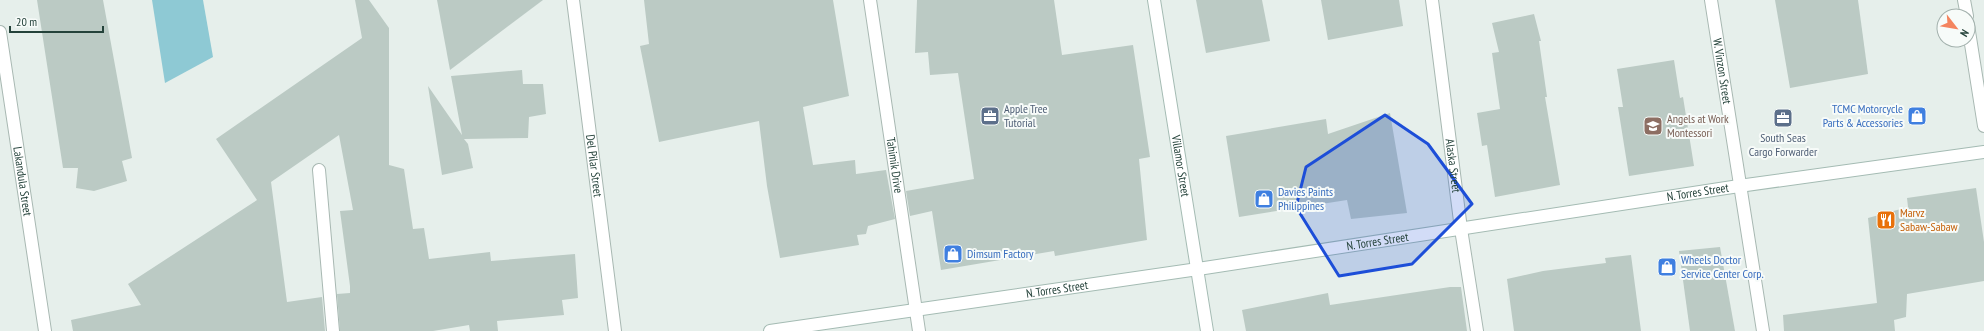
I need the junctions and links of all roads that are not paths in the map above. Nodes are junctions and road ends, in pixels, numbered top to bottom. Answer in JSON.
{"nodes":[{"id":1,"x":572,"y":0,"type":"edge"},
{"id":2,"x":870,"y":0,"type":"edge"},
{"id":3,"x":1154,"y":0,"type":"edge"},
{"id":4,"x":1432,"y":0,"type":"edge"},
{"id":5,"x":1711,"y":0,"type":"edge"},
{"id":6,"x":0,"y":32,"type":"edge"},
{"id":7,"x":1972,"y":48,"type":"edge"},
{"id":8,"x":1984,"y":126,"type":"edge"},
{"id":9,"x":1984,"y":152,"type":"edge"},
{"id":10,"x":319,"y":170,"type":"dead end"},
{"id":11,"x":1740,"y":186,"type":"junction"},
{"id":12,"x":1461,"y":229,"type":"junction"},
{"id":13,"x":1198,"y":269,"type":"junction"},
{"id":14,"x":916,"y":309,"type":"junction"},
{"id":15,"x":45,"y":331,"type":"edge"},
{"id":16,"x":333,"y":331,"type":"edge"},
{"id":17,"x":616,"y":331,"type":"edge"},
{"id":18,"x":770,"y":331,"type":"edge"},
{"id":19,"x":919,"y":331,"type":"edge"},
{"id":20,"x":1207,"y":331,"type":"edge"},
{"id":21,"x":1477,"y":331,"type":"edge"},
{"id":22,"x":1763,"y":331,"type":"edge"}],
"edges":[{"from":1,"to":17,"type":"street","name":"Del Pilar Street"},
{"from":2,"to":14,"type":"street","name":"Tahimik Drive"},
{"from":3,"to":13,"type":"street","name":"Villamor Street"},
{"from":4,"to":12,"type":"street","name":"Alaska Street"},
{"from":5,"to":11,"type":"street","name":"W. Vinzon Street"},
{"from":6,"to":15,"type":"street","name":"Lakandula Street"},
{"from":7,"to":8,"type":"street"},
{"from":9,"to":11,"type":"street","name":"N. Torres Street"},
{"from":10,"to":16,"type":"street"},
{"from":11,"to":12,"type":"street","name":"N. Torres Street"},
{"from":11,"to":22,"type":"street","name":"W. Vinzon Street"},
{"from":12,"to":13,"type":"street","name":"N. Torres Street"},
{"from":12,"to":21,"type":"street","name":"Alaska Street"},
{"from":13,"to":14,"type":"street","name":"N. Torres Street"},
{"from":13,"to":20,"type":"street","name":"Villamor Street"},
{"from":14,"to":18,"type":"street","name":"N. Torres Street"},
{"from":14,"to":19,"type":"street","name":"Tahimik Drive"}]}
